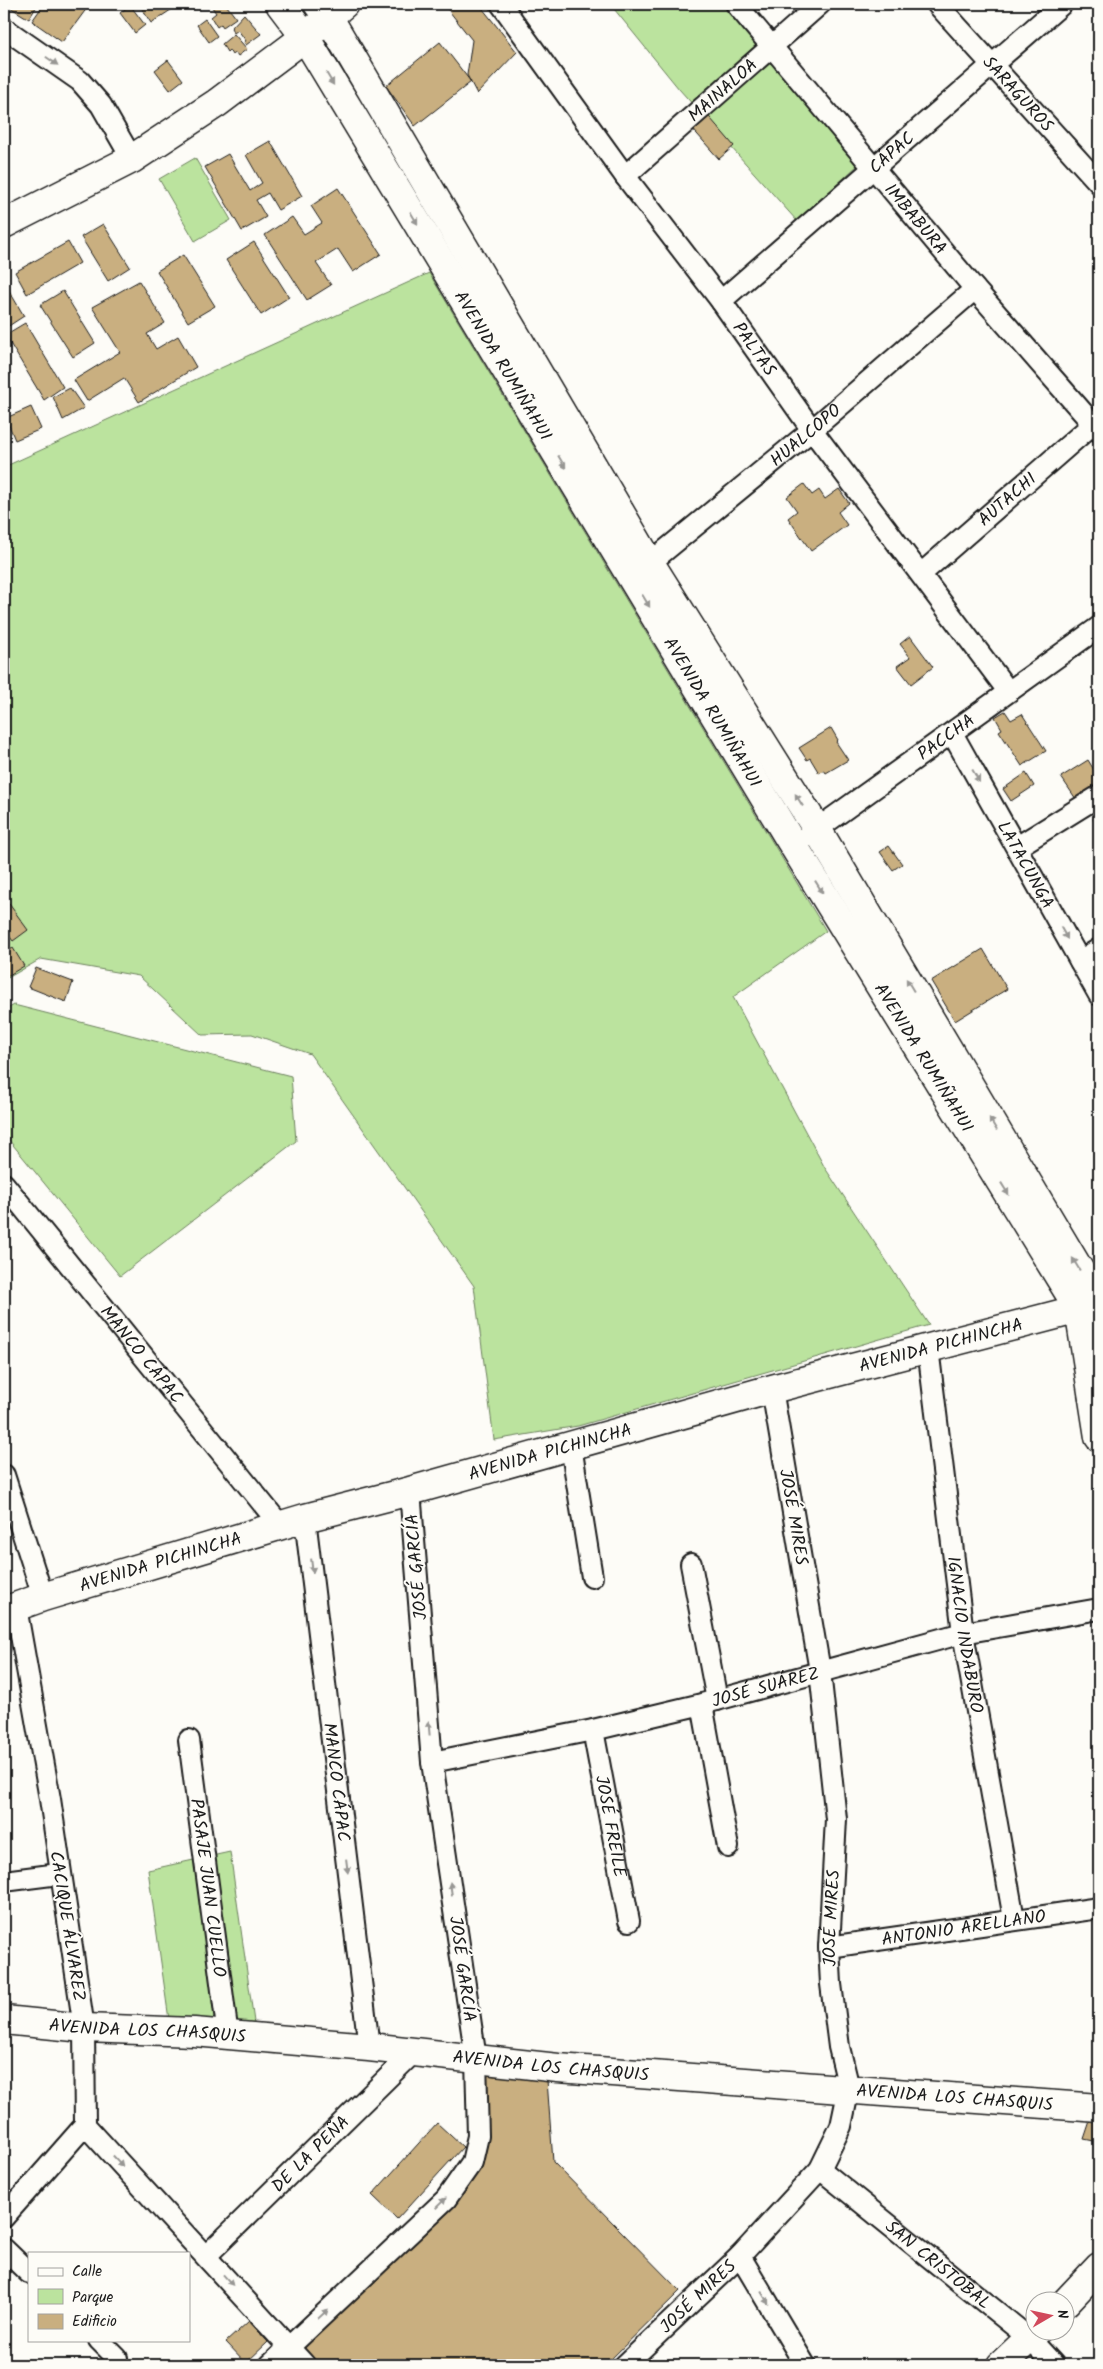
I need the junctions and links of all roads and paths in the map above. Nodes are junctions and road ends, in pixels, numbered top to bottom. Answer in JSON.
{"nodes":[{"id":1,"x":280,"y":4,"type":"edge"},
{"id":2,"x":501,"y":4,"type":"edge"},
{"id":3,"x":736,"y":4,"type":"edge"},
{"id":4,"x":820,"y":4,"type":"edge"},
{"id":5,"x":937,"y":4,"type":"edge"},
{"id":6,"x":1062,"y":4,"type":"edge"},
{"id":7,"x":330,"y":9,"type":"edge"},
{"id":8,"x":6,"y":32,"type":"edge"},
{"id":9,"x":305,"y":37,"type":"junction"},
{"id":10,"x":773,"y":47,"type":"junction"},
{"id":11,"x":990,"y":64,"type":"junction"},
{"id":12,"x":132,"y":159,"type":"junction"},
{"id":13,"x":873,"y":166,"type":"junction"},
{"id":14,"x":625,"y":176,"type":"junction"},
{"id":15,"x":1099,"y":184,"type":"edge"},
{"id":16,"x":4,"y":224,"type":"edge"},
{"id":17,"x":975,"y":289,"type":"junction"},
{"id":18,"x":721,"y":301,"type":"junction"},
{"id":19,"x":1096,"y":428,"type":"edge"},
{"id":20,"x":812,"y":430,"type":"junction"},
{"id":21,"x":641,"y":570,"type":"junction"},
{"id":22,"x":921,"y":574,"type":"junction"},
{"id":23,"x":1099,"y":627,"type":"edge"},
{"id":24,"x":1008,"y":691,"type":"junction"},
{"id":25,"x":952,"y":733,"type":"junction"},
{"id":26,"x":1099,"y":796,"type":"edge"},
{"id":27,"x":817,"y":830,"type":"junction"},
{"id":28,"x":794,"y":845,"type":"junction"},
{"id":29,"x":1017,"y":847,"type":"junction"},
{"id":30,"x":1099,"y":949,"type":"edge"},
{"id":31,"x":1080,"y":961,"type":"junction"},
{"id":32,"x":1099,"y":996,"type":"edge"},
{"id":33,"x":8,"y":1195,"type":"edge"},
{"id":34,"x":1094,"y":1304,"type":"edge"},
{"id":35,"x":928,"y":1348,"type":"junction"},
{"id":36,"x":772,"y":1389,"type":"junction"},
{"id":37,"x":1099,"y":1438,"type":"edge"},
{"id":38,"x":571,"y":1446,"type":"junction"},
{"id":39,"x":4,"y":1475,"type":"edge"},
{"id":40,"x":410,"y":1491,"type":"junction"},
{"id":41,"x":292,"y":1521,"type":"junction"},
{"id":42,"x":691,"y":1564,"type":"dead end"},
{"id":43,"x":592,"y":1578,"type":"dead end"},
{"id":44,"x":42,"y":1597,"type":"junction"},
{"id":45,"x":10,"y":1609,"type":"edge"},
{"id":46,"x":1099,"y":1609,"type":"edge"},
{"id":47,"x":963,"y":1633,"type":"junction"},
{"id":48,"x":820,"y":1671,"type":"junction"},
{"id":49,"x":709,"y":1702,"type":"junction"},
{"id":50,"x":593,"y":1730,"type":"junction"},
{"id":51,"x":189,"y":1740,"type":"dead end"},
{"id":52,"x":432,"y":1762,"type":"junction"},
{"id":53,"x":728,"y":1847,"type":"dead end"},
{"id":54,"x":59,"y":1874,"type":"junction"},
{"id":55,"x":4,"y":1882,"type":"edge"},
{"id":56,"x":1099,"y":1908,"type":"edge"},
{"id":57,"x":1014,"y":1919,"type":"junction"},
{"id":58,"x":629,"y":1921,"type":"dead end"},
{"id":59,"x":829,"y":1947,"type":"junction"},
{"id":60,"x":4,"y":2020,"type":"edge"},
{"id":61,"x":84,"y":2028,"type":"junction"},
{"id":62,"x":228,"y":2036,"type":"junction"},
{"id":63,"x":369,"y":2047,"type":"junction"},
{"id":64,"x":414,"y":2052,"type":"junction"},
{"id":65,"x":476,"y":2059,"type":"junction"},
{"id":66,"x":849,"y":2088,"type":"junction"},
{"id":67,"x":1099,"y":2108,"type":"edge"},
{"id":68,"x":85,"y":2125,"type":"junction"},
{"id":69,"x":820,"y":2170,"type":"junction"},
{"id":70,"x":4,"y":2217,"type":"edge"},
{"id":71,"x":4,"y":2249,"type":"edge"},
{"id":72,"x":206,"y":2256,"type":"junction"},
{"id":73,"x":740,"y":2256,"type":"junction"},
{"id":74,"x":1099,"y":2268,"type":"edge"},
{"id":75,"x":28,"y":2272,"type":"edge"},
{"id":76,"x":1076,"y":2292,"type":"edge"},
{"id":77,"x":1026,"y":2330,"type":"edge"},
{"id":78,"x":1026,"y":2341,"type":"edge"},
{"id":79,"x":101,"y":2342,"type":"edge"},
{"id":80,"x":1038,"y":2342,"type":"edge"},
{"id":81,"x":288,"y":2348,"type":"junction"},
{"id":82,"x":117,"y":2358,"type":"dead end"},
{"id":83,"x":270,"y":2365,"type":"edge"},
{"id":84,"x":305,"y":2365,"type":"edge"},
{"id":85,"x":625,"y":2365,"type":"edge"},
{"id":86,"x":805,"y":2365,"type":"edge"},
{"id":87,"x":1000,"y":2365,"type":"edge"},
{"id":88,"x":1054,"y":2365,"type":"edge"}],
"edges":[{"from":1,"to":9,"type":"main road","name":"AVENIDA RUMIÑAHUI"},
{"from":2,"to":14,"type":"street","name":"PALTAS"},
{"from":3,"to":10,"type":"street","name":"IMBABURA"},
{"from":4,"to":10,"type":"street","name":"MAINALOA"},
{"from":5,"to":11,"type":"street","name":"SARAGUROS"},
{"from":6,"to":11,"type":"street","name":"CÁPAC"},
{"from":7,"to":9,"type":"main road"},
{"from":7,"to":21,"type":"main road","name":"AVENIDA RUMIÑAHUI"},
{"from":8,"to":12,"type":"street","one_way":true},
{"from":9,"to":12,"type":"main road"},
{"from":9,"to":21,"type":"main road","name":"AVENIDA RUMIÑAHUI","one_way":true},
{"from":10,"to":13,"type":"street","name":"IMBABURA"},
{"from":10,"to":14,"type":"street","name":"MAINALOA"},
{"from":11,"to":13,"type":"street","name":"CÁPAC"},
{"from":11,"to":15,"type":"street","name":"SARAGUROS"},
{"from":12,"to":16,"type":"main road"},
{"from":13,"to":17,"type":"street","name":"IMBABURA"},
{"from":13,"to":18,"type":"street","name":"CÁPAC"},
{"from":14,"to":18,"type":"street","name":"PALTAS"},
{"from":17,"to":19,"type":"street","name":"IMBABURA"},
{"from":17,"to":20,"type":"street","name":"HUALCOPO"},
{"from":18,"to":20,"type":"street","name":"PALTAS"},
{"from":19,"to":22,"type":"street","name":"AUTACHI"},
{"from":20,"to":21,"type":"street","name":"HUALCOPO"},
{"from":20,"to":22,"type":"street","name":"PALTAS"},
{"from":27,"to":21,"type":"main road","name":"AVENIDA RUMIÑAHUI","one_way":true},
{"from":21,"to":28,"type":"main road","name":"AVENIDA RUMIÑAHUI","one_way":true},
{"from":22,"to":24,"type":"street","name":"PALTAS"},
{"from":23,"to":24,"type":"street","name":"PACCHA"},
{"from":24,"to":25,"type":"street","name":"PACCHA"},
{"from":25,"to":27,"type":"street","name":"PACCHA"},
{"from":25,"to":29,"type":"street","name":"LATACUNGA","one_way":true},
{"from":26,"to":29,"type":"street"},
{"from":27,"to":28,"type":"street","name":"PACCHA"},
{"from":34,"to":27,"type":"main road","name":"AVENIDA RUMIÑAHUI","one_way":true},
{"from":28,"to":34,"type":"main road","name":"AVENIDA RUMIÑAHUI","one_way":true},
{"from":29,"to":31,"type":"street","name":"LATACUNGA","one_way":true},
{"from":30,"to":31,"type":"street"},
{"from":31,"to":32,"type":"street","name":"LATACUNGA"},
{"from":33,"to":41,"type":"street","name":"MANCO CÁPAC"},
{"from":34,"to":35,"type":"main road","name":"AVENIDA PICHINCHA"},
{"from":34,"to":37,"type":"main road","name":"AVENIDA RUMIÑAHUI"},
{"from":35,"to":36,"type":"main road","name":"AVENIDA PICHINCHA"},
{"from":35,"to":47,"type":"street","name":"IGNACIO INDABURO"},
{"from":36,"to":38,"type":"main road","name":"AVENIDA PICHINCHA"},
{"from":36,"to":48,"type":"street","name":"JOSÉ MIRES"},
{"from":38,"to":40,"type":"main road","name":"AVENIDA PICHINCHA"},
{"from":38,"to":43,"type":"street"},
{"from":39,"to":44,"type":"street"},
{"from":40,"to":41,"type":"main road","name":"AVENIDA PICHINCHA"},
{"from":52,"to":40,"type":"street","name":"JOSÉ GARCÍA","one_way":true},
{"from":41,"to":44,"type":"main road","name":"AVENIDA PICHINCHA"},
{"from":41,"to":63,"type":"street","name":"MANCO CÁPAC","one_way":true},
{"from":42,"to":49,"type":"street"},
{"from":44,"to":45,"type":"main road","name":"AVENIDA PICHINCHA"},
{"from":45,"to":54,"type":"street","name":"CACIQUE ÁLVAREZ"},
{"from":46,"to":47,"type":"street","name":"JOSÉ SUÁREZ"},
{"from":47,"to":48,"type":"street","name":"JOSÉ SUÁREZ"},
{"from":47,"to":57,"type":"street","name":"IGNACIO INDABURO"},
{"from":48,"to":49,"type":"street","name":"JOSÉ SUÁREZ"},
{"from":48,"to":59,"type":"street","name":"JOSÉ MIRES"},
{"from":49,"to":50,"type":"street","name":"JOSÉ SUÁREZ"},
{"from":49,"to":53,"type":"street"},
{"from":50,"to":52,"type":"street","name":"JOSÉ SUÁREZ"},
{"from":50,"to":58,"type":"street","name":"JOSÉ FREILE"},
{"from":51,"to":62,"type":"street","name":"PASAJE JUAN CUELLO"},
{"from":65,"to":52,"type":"street","name":"JOSÉ GARCÍA","one_way":true},
{"from":54,"to":55,"type":"street"},
{"from":54,"to":61,"type":"street","name":"CACIQUE ÁLVAREZ"},
{"from":56,"to":57,"type":"street","name":"ANTONIO ARELLANO"},
{"from":57,"to":59,"type":"street","name":"ANTONIO ARELLANO"},
{"from":59,"to":66,"type":"street","name":"JOSÉ MIRES"},
{"from":60,"to":61,"type":"main road","name":"AVENIDA LOS CHASQUIS"},
{"from":61,"to":62,"type":"main road","name":"AVENIDA LOS CHASQUIS"},
{"from":61,"to":68,"type":"street","name":"CACIQUE ÁLVAREZ"},
{"from":62,"to":63,"type":"main road","name":"AVENIDA LOS CHASQUIS"},
{"from":63,"to":64,"type":"main road","name":"AVENIDA LOS CHASQUIS"},
{"from":64,"to":65,"type":"main road","name":"AVENIDA LOS CHASQUIS"},
{"from":64,"to":72,"type":"street","name":"DE LA PEÑA"},
{"from":65,"to":66,"type":"main road","name":"AVENIDA LOS CHASQUIS"},
{"from":81,"to":65,"type":"street","name":"JOSÉ GARCÍA","one_way":true},
{"from":66,"to":67,"type":"main road","name":"AVENIDA LOS CHASQUIS"},
{"from":66,"to":69,"type":"street","name":"JOSÉ MIRES"},
{"from":68,"to":70,"type":"street"},
{"from":68,"to":72,"type":"street","one_way":true},
{"from":69,"to":73,"type":"street","name":"JOSÉ MIRES"},
{"from":69,"to":77,"type":"street","name":"SAN CRISTÓBAL"},
{"from":71,"to":75,"type":"street"},
{"from":72,"to":81,"type":"street","one_way":true},
{"from":73,"to":85,"type":"street","name":"JOSÉ MIRES"},
{"from":73,"to":86,"type":"street","one_way":true},
{"from":74,"to":76,"type":"main road"},
{"from":78,"to":87,"type":"main road"},
{"from":79,"to":82,"type":"street"},
{"from":80,"to":88,"type":"street","name":"SAN CRISTÓBAL"},
{"from":81,"to":83,"type":"street","name":"JOSÉ GARCÍA"},
{"from":81,"to":84,"type":"street"}]}
